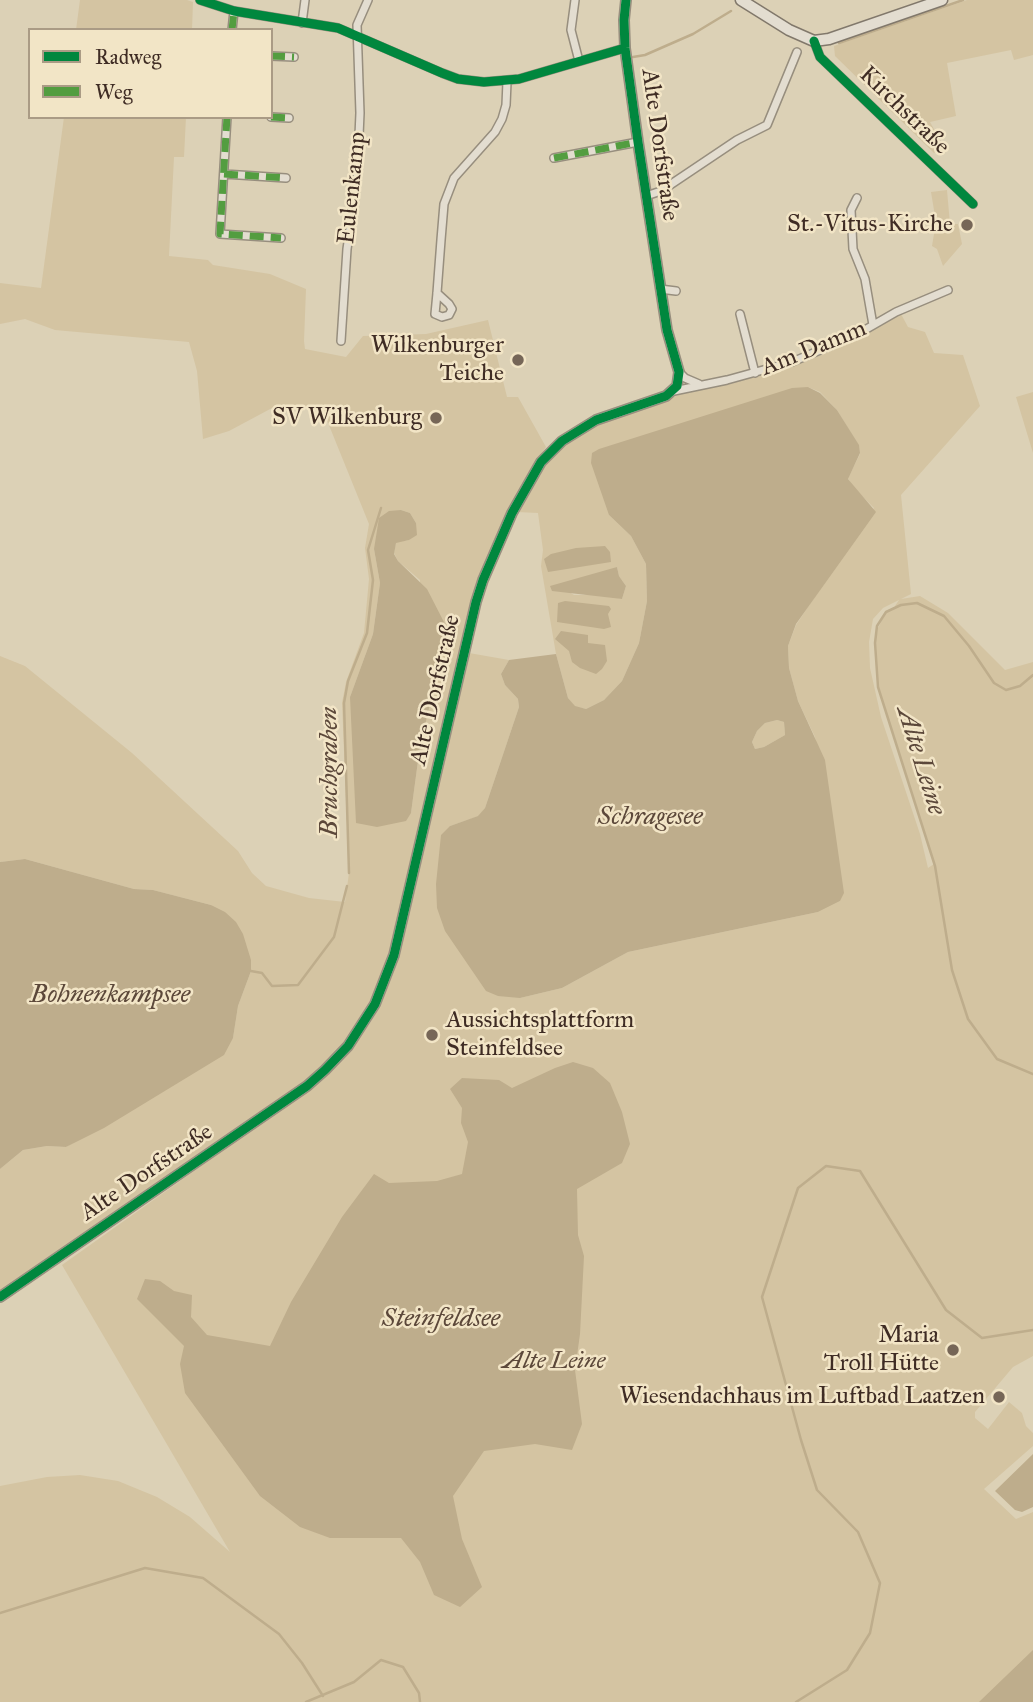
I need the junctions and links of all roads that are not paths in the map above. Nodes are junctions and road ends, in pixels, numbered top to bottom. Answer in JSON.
{"nodes":[{"id":1,"x":200,"y":0,"type":"edge"},
{"id":2,"x":306,"y":0,"type":"edge"},
{"id":3,"x":368,"y":0,"type":"edge"},
{"id":4,"x":575,"y":0,"type":"edge"},
{"id":5,"x":626,"y":0,"type":"edge"},
{"id":6,"x":741,"y":0,"type":"edge"},
{"id":7,"x":942,"y":0,"type":"edge"},
{"id":8,"x":234,"y":11,"type":"junction"},
{"id":9,"x":302,"y":23,"type":"junction"},
{"id":10,"x":232,"y":28,"type":"edge"},
{"id":11,"x":356,"y":35,"type":"junction"},
{"id":12,"x":814,"y":41,"type":"junction"},
{"id":13,"x":625,"y":48,"type":"junction"},
{"id":14,"x":797,"y":52,"type":"dead end"},
{"id":15,"x":273,"y":56,"type":"edge"},
{"id":16,"x":294,"y":57,"type":"dead end"},
{"id":17,"x":579,"y":61,"type":"junction"},
{"id":18,"x":507,"y":82,"type":"junction"},
{"id":19,"x":273,"y":117,"type":"edge"},
{"id":20,"x":289,"y":118,"type":"dead end"},
{"id":21,"x":227,"y":119,"type":"edge"},
{"id":22,"x":638,"y":142,"type":"junction"},
{"id":23,"x":554,"y":158,"type":"dead end"},
{"id":24,"x":224,"y":174,"type":"junction"},
{"id":25,"x":286,"y":178,"type":"dead end"},
{"id":26,"x":646,"y":196,"type":"junction"},
{"id":27,"x":857,"y":198,"type":"dead end"},
{"id":28,"x":973,"y":204,"type":"dead end"},
{"id":29,"x":281,"y":238,"type":"dead end"},
{"id":30,"x":660,"y":289,"type":"junction"},
{"id":31,"x":676,"y":290,"type":"dead end"},
{"id":32,"x":948,"y":290,"type":"dead end"},
{"id":33,"x":437,"y":293,"type":"dead end"},
{"id":34,"x":740,"y":314,"type":"dead end"},
{"id":35,"x":873,"y":325,"type":"junction"},
{"id":36,"x":341,"y":341,"type":"dead end"},
{"id":37,"x":680,"y":372,"type":"junction"},
{"id":38,"x":755,"y":373,"type":"junction"},
{"id":39,"x":703,"y":385,"type":"junction"},
{"id":40,"x":674,"y":391,"type":"junction"},
{"id":41,"x":0,"y":1297,"type":"edge"}],
"edges":[{"from":1,"to":8,"type":"street"},
{"from":2,"to":9,"type":"street"},
{"from":3,"to":11,"type":"street"},
{"from":4,"to":17,"type":"street"},
{"from":5,"to":13,"type":"street","name":"Alte Dorfstraße"},
{"from":6,"to":12,"type":"main road"},
{"from":7,"to":12,"type":"main road"},
{"from":8,"to":9,"type":"street"},
{"from":8,"to":10,"type":"street"},
{"from":9,"to":11,"type":"street"},
{"from":11,"to":18,"type":"street"},
{"from":11,"to":36,"type":"street","name":"Eulenkamp"},
{"from":12,"to":28,"type":"street","name":"Kirchstraße"},
{"from":13,"to":17,"type":"street"},
{"from":13,"to":22,"type":"street","name":"Alte Dorfstraße"},
{"from":14,"to":26,"type":"street"},
{"from":15,"to":16,"type":"street"},
{"from":17,"to":18,"type":"street"},
{"from":18,"to":33,"type":"street"},
{"from":19,"to":20,"type":"street"},
{"from":21,"to":24,"type":"street"},
{"from":22,"to":23,"type":"street"},
{"from":22,"to":26,"type":"street","name":"Alte Dorfstraße"},
{"from":24,"to":25,"type":"street"},
{"from":24,"to":29,"type":"street"},
{"from":26,"to":30,"type":"street","name":"Alte Dorfstraße"},
{"from":27,"to":35,"type":"street"},
{"from":30,"to":31,"type":"street"},
{"from":30,"to":37,"type":"street","name":"Alte Dorfstraße"},
{"from":32,"to":35,"type":"street","name":"Am Damm"},
{"from":34,"to":38,"type":"street"},
{"from":35,"to":38,"type":"street","name":"Am Damm"},
{"from":37,"to":39,"type":"street"},
{"from":37,"to":40,"type":"street"},
{"from":38,"to":39,"type":"street","name":"Am Damm"},
{"from":39,"to":40,"type":"street","name":"Am Damm"},
{"from":40,"to":41,"type":"street","name":"Alte Dorfstraße"}]}
